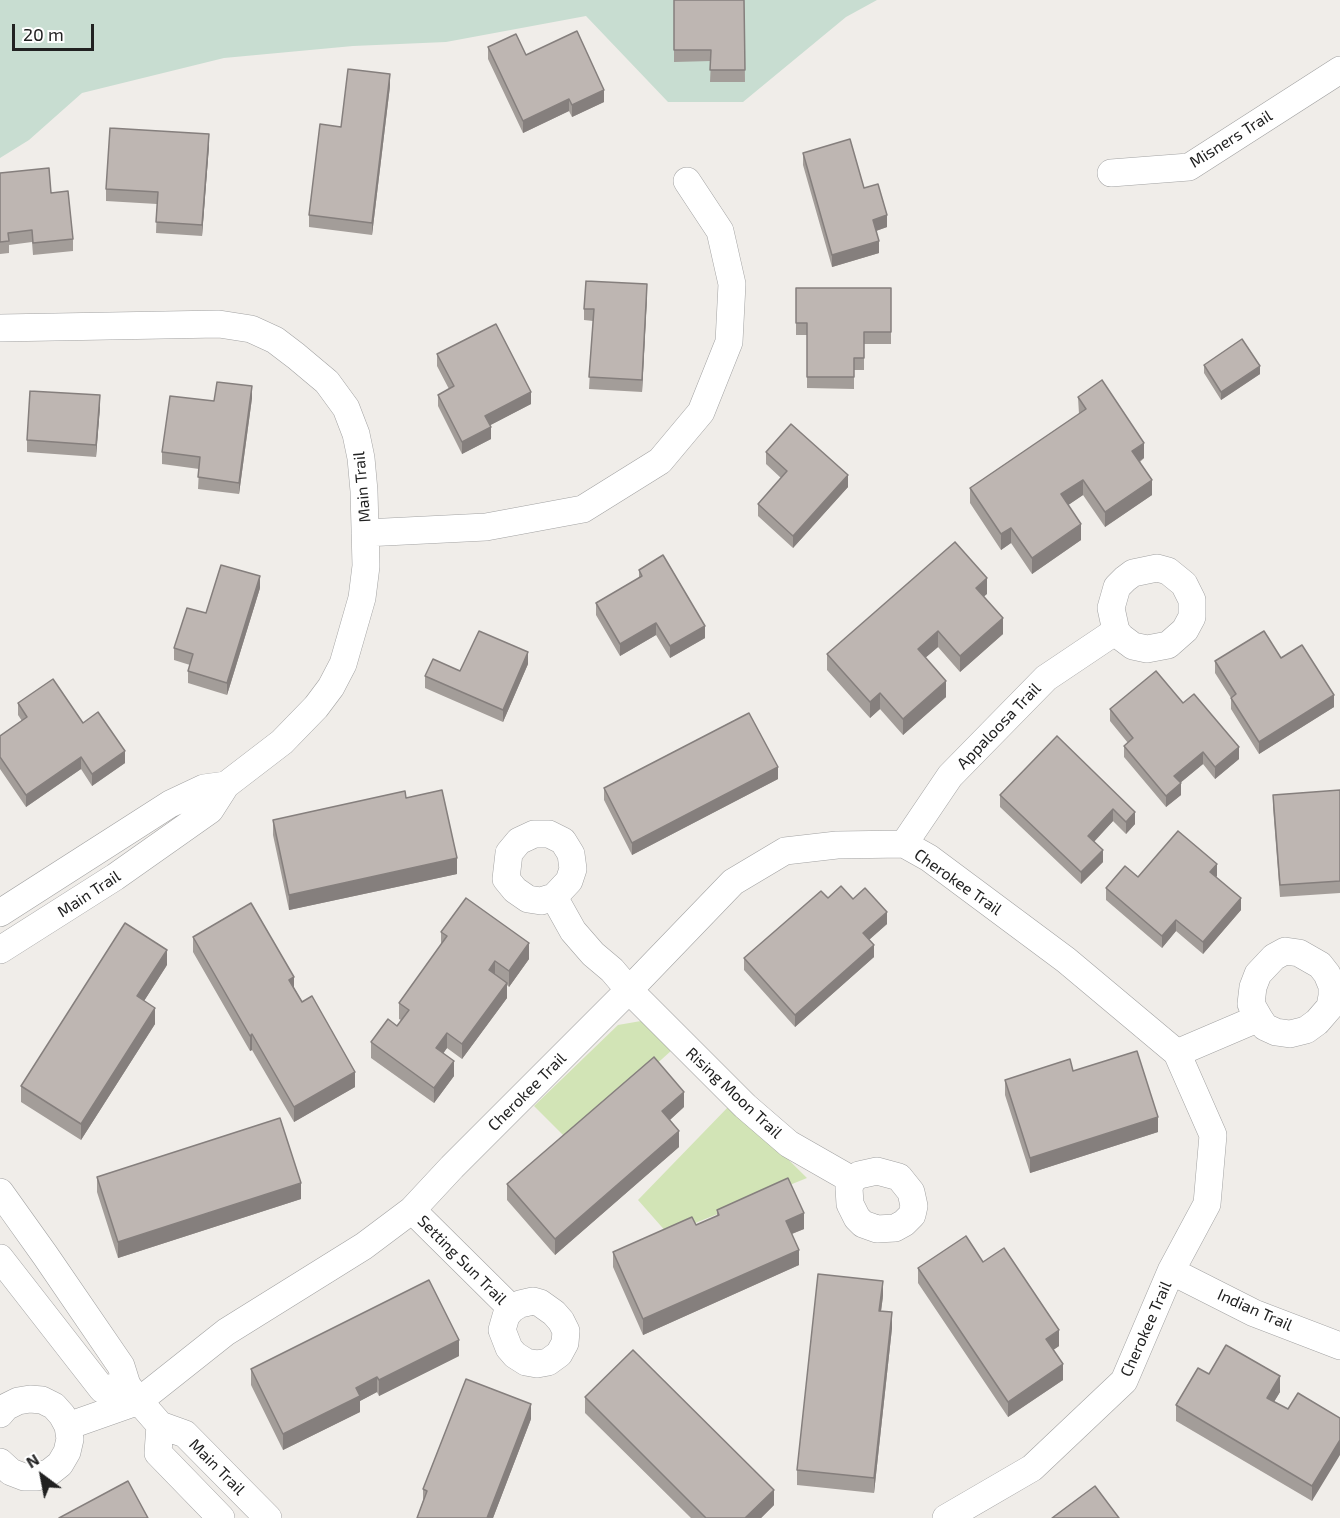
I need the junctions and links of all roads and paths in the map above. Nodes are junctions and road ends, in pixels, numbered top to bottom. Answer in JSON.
{"nodes":[{"id":1,"x":1340,"y":70,"type":"edge"},
{"id":2,"x":1111,"y":173,"type":"dead end"},
{"id":3,"x":687,"y":181,"type":"dead end"},
{"id":4,"x":0,"y":328,"type":"edge"},
{"id":5,"x":365,"y":533,"type":"junction"},
{"id":6,"x":1116,"y":631,"type":"dead end"},
{"id":7,"x":226,"y":785,"type":"junction"},
{"id":8,"x":904,"y":844,"type":"junction"},
{"id":9,"x":554,"y":897,"type":"dead end"},
{"id":10,"x":0,"y":913,"type":"edge"},
{"id":11,"x":0,"y":950,"type":"edge"},
{"id":12,"x":629,"y":990,"type":"junction"},
{"id":13,"x":1258,"y":1018,"type":"dead end"},
{"id":14,"x":1177,"y":1053,"type":"junction"},
{"id":15,"x":852,"y":1180,"type":"dead end"},
{"id":16,"x":0,"y":1192,"type":"edge"},
{"id":17,"x":412,"y":1210,"type":"junction"},
{"id":18,"x":45,"y":1255,"type":"junction"},
{"id":19,"x":7,"y":1268,"type":"edge"},
{"id":20,"x":1171,"y":1271,"type":"junction"},
{"id":21,"x":512,"y":1310,"type":"dead end"},
{"id":22,"x":1340,"y":1346,"type":"edge"},
{"id":23,"x":133,"y":1393,"type":"junction"},
{"id":24,"x":0,"y":1414,"type":"edge"},
{"id":25,"x":160,"y":1425,"type":"junction"},
{"id":26,"x":68,"y":1426,"type":"junction"},
{"id":27,"x":0,"y":1462,"type":"edge"},
{"id":28,"x":221,"y":1518,"type":"edge"},
{"id":29,"x":268,"y":1518,"type":"edge"},
{"id":30,"x":946,"y":1518,"type":"edge"}],
"edges":[{"from":1,"to":2,"type":"street","name":"Misners Trail"},
{"from":3,"to":5,"type":"street"},
{"from":4,"to":5,"type":"street","name":"Main Trail"},
{"from":5,"to":7,"type":"street","name":"Main Trail"},
{"from":6,"to":8,"type":"street","name":"Appaloosa Trail"},
{"from":7,"to":10,"type":"street","name":"Main Trail"},
{"from":7,"to":11,"type":"street","name":"Main Trail"},
{"from":8,"to":12,"type":"street","name":"Cherokee Trail"},
{"from":8,"to":14,"type":"street","name":"Cherokee Trail"},
{"from":9,"to":12,"type":"street","name":"Rising Moon Trail"},
{"from":12,"to":15,"type":"street","name":"Rising Moon Trail"},
{"from":12,"to":17,"type":"street","name":"Cherokee Trail"},
{"from":13,"to":14,"type":"street"},
{"from":14,"to":20,"type":"street","name":"Cherokee Trail"},
{"from":16,"to":18,"type":"street","name":"Main Trail"},
{"from":17,"to":21,"type":"street","name":"Setting Sun Trail"},
{"from":17,"to":23,"type":"street","name":"Cherokee Trail"},
{"from":18,"to":19,"type":"street"},
{"from":18,"to":23,"type":"street","name":"Main Trail"},
{"from":19,"to":23,"type":"street"},
{"from":20,"to":22,"type":"street","name":"Indian Trail"},
{"from":20,"to":30,"type":"street","name":"Cherokee Trail"},
{"from":23,"to":25,"type":"street","name":"Main Trail"},
{"from":23,"to":26,"type":"street","name":"Cherokee Trail"},
{"from":24,"to":26,"type":"street"},
{"from":25,"to":28,"type":"street","name":"Main Trail"},
{"from":25,"to":29,"type":"street","name":"Main Trail"},
{"from":26,"to":27,"type":"street"}]}
